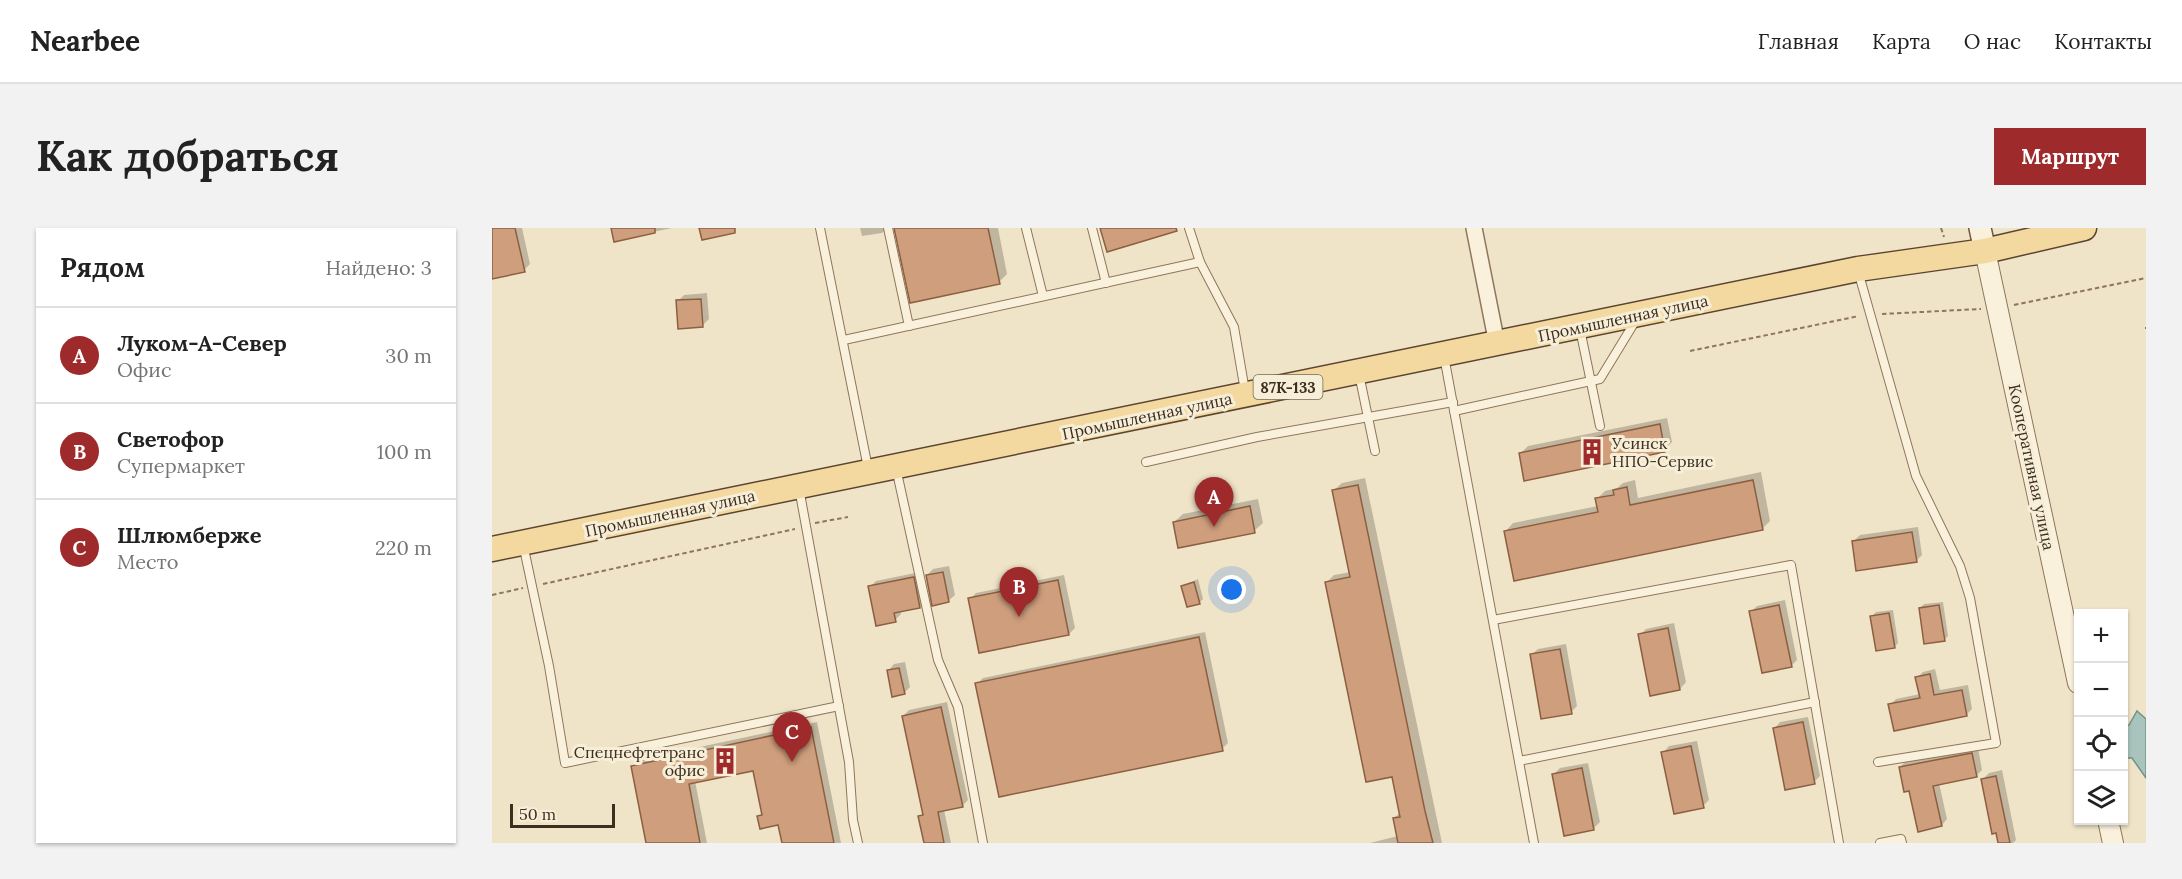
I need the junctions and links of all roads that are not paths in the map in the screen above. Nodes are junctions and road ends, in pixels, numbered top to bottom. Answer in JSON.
{"nodes":[{"id":1,"x":820,"y":228,"type":"edge"},
{"id":2,"x":888,"y":228,"type":"edge"},
{"id":3,"x":1026,"y":228,"type":"edge"},
{"id":4,"x":1092,"y":228,"type":"edge"},
{"id":5,"x":1189,"y":228,"type":"edge"},
{"id":6,"x":1474,"y":228,"type":"edge"},
{"id":7,"x":2084,"y":228,"type":"edge"},
{"id":8,"x":1982,"y":239,"type":"edge"},
{"id":9,"x":1200,"y":262,"type":"junction"},
{"id":10,"x":1858,"y":269,"type":"junction"},
{"id":11,"x":1106,"y":283,"type":"junction"},
{"id":12,"x":1043,"y":296,"type":"junction"},
{"id":13,"x":1640,"y":315,"type":"junction"},
{"id":14,"x":909,"y":326,"type":"junction"},
{"id":15,"x":1579,"y":327,"type":"junction"},
{"id":16,"x":844,"y":340,"type":"junction"},
{"id":17,"x":1497,"y":344,"type":"junction"},
{"id":18,"x":1443,"y":355,"type":"junction"},
{"id":19,"x":1359,"y":372,"type":"junction"},
{"id":20,"x":1591,"y":380,"type":"junction"},
{"id":21,"x":1245,"y":395,"type":"junction"},
{"id":22,"x":1453,"y":402,"type":"junction"},
{"id":23,"x":1454,"y":411,"type":"junction"},
{"id":24,"x":1369,"y":419,"type":"junction"},
{"id":25,"x":1600,"y":426,"type":"dead end"},
{"id":26,"x":1376,"y":451,"type":"dead end"},
{"id":27,"x":1146,"y":462,"type":"dead end"},
{"id":28,"x":896,"y":467,"type":"junction"},
{"id":29,"x":869,"y":472,"type":"junction"},
{"id":30,"x":798,"y":487,"type":"junction"},
{"id":31,"x":523,"y":543,"type":"junction"},
{"id":32,"x":492,"y":549,"type":"edge"},
{"id":33,"x":1493,"y":620,"type":"junction"},
{"id":34,"x":2075,"y":663,"type":"edge"},
{"id":35,"x":1815,"y":702,"type":"junction"},
{"id":36,"x":839,"y":706,"type":"junction"},
{"id":37,"x":1519,"y":761,"type":"junction"},
{"id":38,"x":1878,"y":762,"type":"dead end"},
{"id":39,"x":2109,"y":825,"type":"edge"},
{"id":40,"x":858,"y":843,"type":"edge"},
{"id":41,"x":983,"y":843,"type":"edge"},
{"id":42,"x":1534,"y":843,"type":"edge"},
{"id":43,"x":1839,"y":843,"type":"edge"},
{"id":44,"x":1880,"y":843,"type":"edge"},
{"id":45,"x":1902,"y":843,"type":"edge"},
{"id":46,"x":2113,"y":843,"type":"edge"}],
"edges":[{"from":1,"to":16,"type":"lane"},
{"from":2,"to":14,"type":"lane"},
{"from":3,"to":12,"type":"lane"},
{"from":4,"to":11,"type":"lane"},
{"from":5,"to":9,"type":"lane"},
{"from":6,"to":17,"type":"street"},
{"from":7,"to":8,"type":"main road","name":"Промышленная улица","number":"87К-133"},
{"from":8,"to":10,"type":"main road","name":"Промышленная улица","number":"87К-133"},
{"from":8,"to":34,"type":"street","name":"Кооперативная улица"},
{"from":9,"to":11,"type":"lane"},
{"from":9,"to":21,"type":"lane"},
{"from":10,"to":13,"type":"main road","name":"Промышленная улица","number":"87К-133"},
{"from":10,"to":38,"type":"lane"},
{"from":11,"to":12,"type":"lane"},
{"from":12,"to":14,"type":"lane"},
{"from":13,"to":15,"type":"main road","name":"Промышленная улица","number":"87К-133"},
{"from":13,"to":20,"type":"lane"},
{"from":14,"to":16,"type":"lane"},
{"from":15,"to":17,"type":"main road","name":"Промышленная улица","number":"87К-133"},
{"from":15,"to":20,"type":"lane"},
{"from":16,"to":29,"type":"lane"},
{"from":17,"to":18,"type":"main road","name":"Промышленная улица","number":"87К-133"},
{"from":18,"to":19,"type":"main road","name":"Промышленная улица","number":"87К-133"},
{"from":18,"to":22,"type":"lane"},
{"from":19,"to":21,"type":"main road","name":"Промышленная улица","number":"87К-133"},
{"from":19,"to":24,"type":"lane"},
{"from":20,"to":23,"type":"lane"},
{"from":20,"to":25,"type":"lane"},
{"from":21,"to":28,"type":"main road","name":"Промышленная улица","number":"87К-133"},
{"from":22,"to":23,"type":"lane"},
{"from":22,"to":24,"type":"lane"},
{"from":23,"to":33,"type":"lane"},
{"from":24,"to":26,"type":"lane"},
{"from":24,"to":27,"type":"lane"},
{"from":28,"to":29,"type":"main road","name":"Промышленная улица","number":"87К-133"},
{"from":28,"to":41,"type":"lane"},
{"from":29,"to":30,"type":"main road","name":"Промышленная улица","number":"87К-133"},
{"from":30,"to":31,"type":"main road","name":"Промышленная улица","number":"87К-133"},
{"from":30,"to":36,"type":"lane"},
{"from":31,"to":32,"type":"main road","name":"Промышленная улица","number":"87К-133"},
{"from":31,"to":36,"type":"lane"},
{"from":33,"to":35,"type":"lane"},
{"from":33,"to":37,"type":"lane"},
{"from":35,"to":37,"type":"lane"},
{"from":35,"to":43,"type":"lane"},
{"from":36,"to":40,"type":"lane"},
{"from":37,"to":42,"type":"lane"},
{"from":39,"to":46,"type":"street"},
{"from":44,"to":45,"type":"lane"}]}
